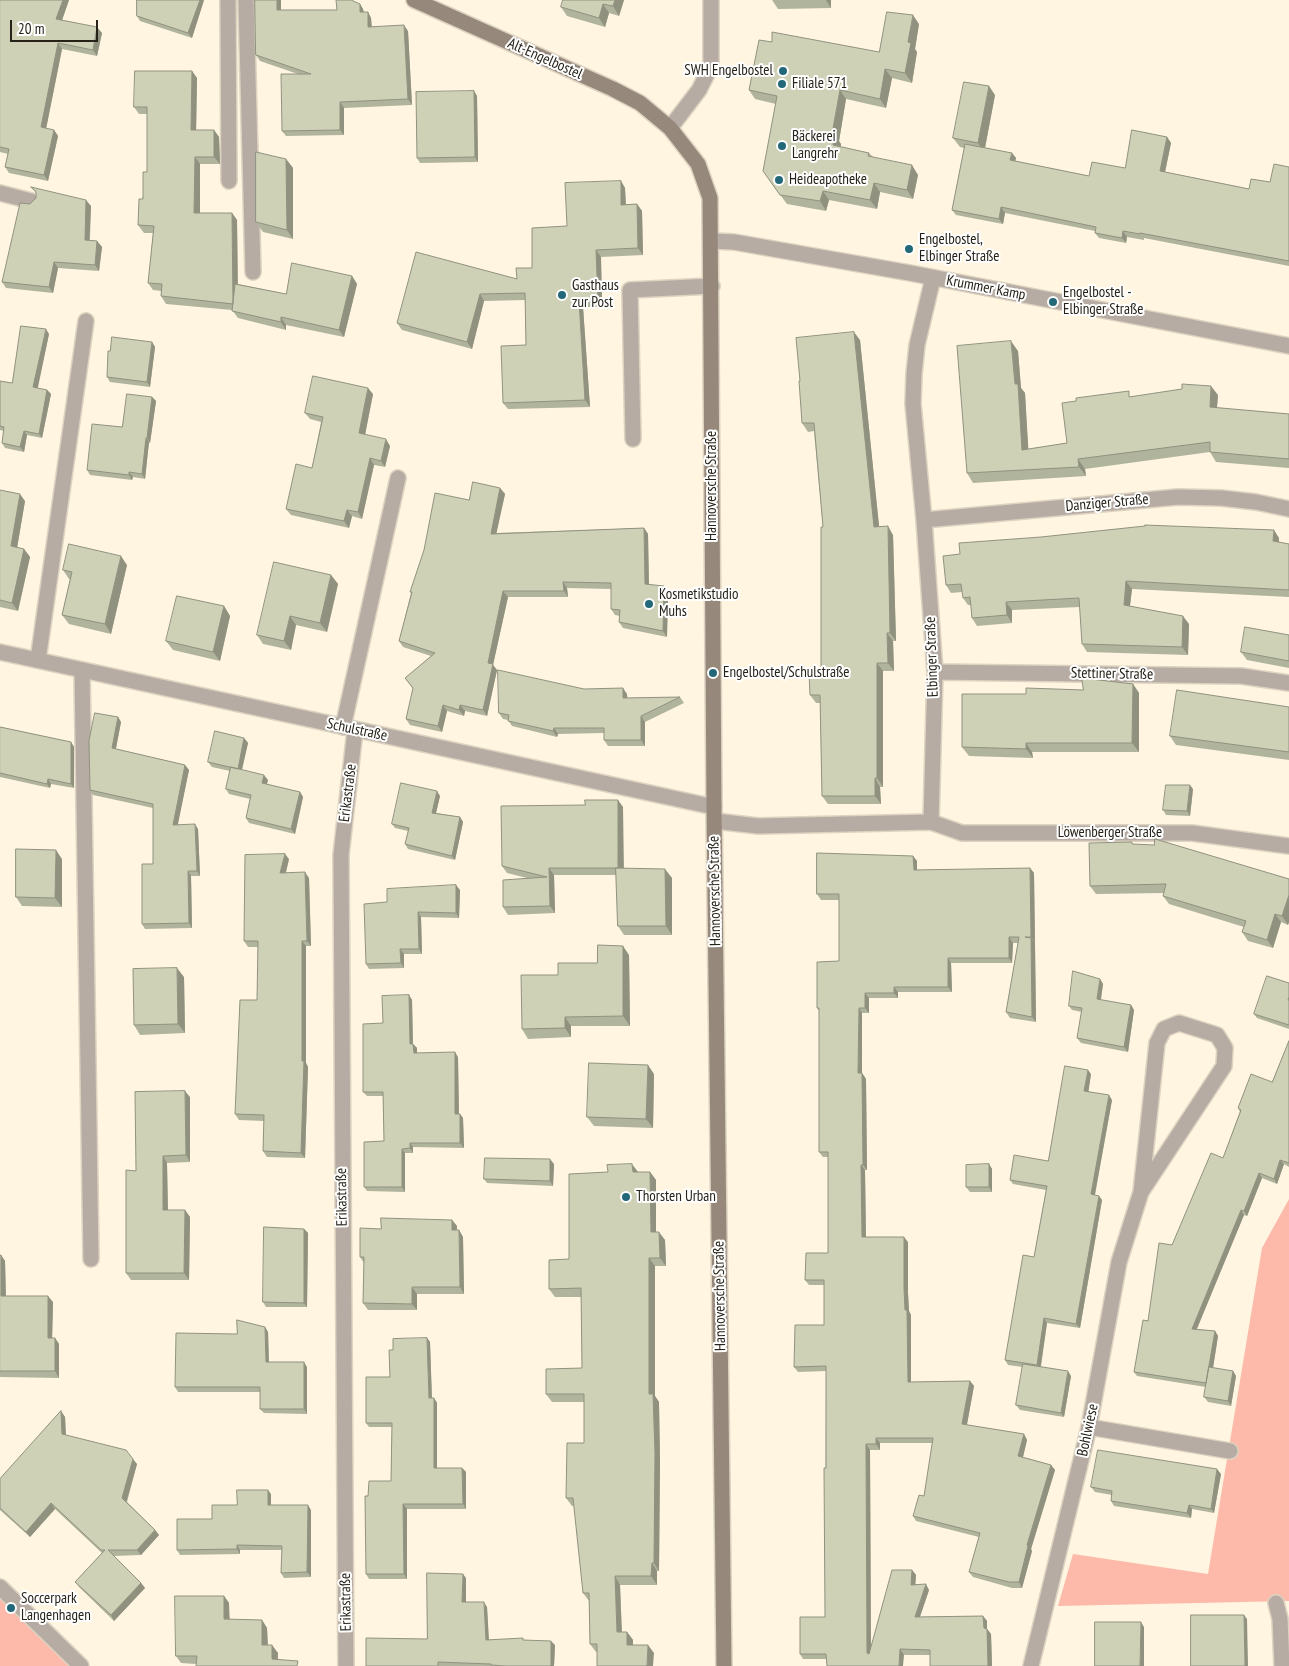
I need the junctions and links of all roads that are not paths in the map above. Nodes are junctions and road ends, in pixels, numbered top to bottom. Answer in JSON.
{"nodes":[{"id":1,"x":228,"y":0,"type":"edge"},
{"id":2,"x":246,"y":0,"type":"edge"},
{"id":3,"x":414,"y":0,"type":"edge"},
{"id":4,"x":711,"y":0,"type":"edge"},
{"id":5,"x":670,"y":128,"type":"junction"},
{"id":6,"x":229,"y":181,"type":"dead end"},
{"id":7,"x":0,"y":193,"type":"edge"},
{"id":8,"x":31,"y":200,"type":"edge"},
{"id":9,"x":712,"y":241,"type":"junction"},
{"id":10,"x":254,"y":272,"type":"dead end"},
{"id":11,"x":933,"y":278,"type":"junction"},
{"id":12,"x":712,"y":286,"type":"junction"},
{"id":13,"x":86,"y":321,"type":"dead end"},
{"id":14,"x":1289,"y":346,"type":"edge"},
{"id":15,"x":634,"y":440,"type":"dead end"},
{"id":16,"x":398,"y":478,"type":"dead end"},
{"id":17,"x":1289,"y":509,"type":"edge"},
{"id":18,"x":924,"y":520,"type":"junction"},
{"id":19,"x":0,"y":652,"type":"edge"},
{"id":20,"x":38,"y":660,"type":"junction"},
{"id":21,"x":82,"y":670,"type":"junction"},
{"id":22,"x":935,"y":672,"type":"junction"},
{"id":23,"x":1289,"y":683,"type":"edge"},
{"id":24,"x":349,"y":728,"type":"junction"},
{"id":25,"x":714,"y":814,"type":"junction"},
{"id":26,"x":931,"y":822,"type":"junction"},
{"id":27,"x":1289,"y":846,"type":"edge"},
{"id":28,"x":1141,"y":1192,"type":"junction"},
{"id":29,"x":91,"y":1259,"type":"dead end"},
{"id":30,"x":1090,"y":1428,"type":"junction"},
{"id":31,"x":1230,"y":1450,"type":"dead end"},
{"id":32,"x":0,"y":1587,"type":"edge"},
{"id":33,"x":1276,"y":1603,"type":"dead end"},
{"id":34,"x":81,"y":1666,"type":"edge"},
{"id":35,"x":346,"y":1666,"type":"edge"},
{"id":36,"x":724,"y":1666,"type":"edge"},
{"id":37,"x":1031,"y":1666,"type":"edge"},
{"id":38,"x":1282,"y":1666,"type":"edge"}],
"edges":[{"from":1,"to":6,"type":"street"},
{"from":2,"to":10,"type":"street"},
{"from":3,"to":5,"type":"street","name":"Alt-Engelbostel"},
{"from":4,"to":5,"type":"street"},
{"from":5,"to":9,"type":"street","name":"Hannoversche Straße"},
{"from":7,"to":8,"type":"street"},
{"from":9,"to":11,"type":"street","name":"Krummer Kamp"},
{"from":9,"to":12,"type":"street","name":"Hannoversche Straße"},
{"from":11,"to":14,"type":"street","name":"Krummer Kamp"},
{"from":11,"to":18,"type":"street","name":"Elbinger Straße"},
{"from":12,"to":15,"type":"street"},
{"from":12,"to":25,"type":"street","name":"Hannoversche Straße"},
{"from":13,"to":20,"type":"street"},
{"from":16,"to":24,"type":"street","name":"Erikastraße"},
{"from":17,"to":18,"type":"street","name":"Danziger Straße"},
{"from":18,"to":22,"type":"street","name":"Elbinger Straße"},
{"from":19,"to":20,"type":"street","name":"Schulstraße"},
{"from":20,"to":21,"type":"street","name":"Schulstraße"},
{"from":21,"to":24,"type":"street","name":"Schulstraße"},
{"from":21,"to":29,"type":"street"},
{"from":22,"to":23,"type":"street","name":"Stettiner Straße"},
{"from":22,"to":26,"type":"street","name":"Elbinger Straße"},
{"from":24,"to":25,"type":"street","name":"Schulstraße"},
{"from":24,"to":35,"type":"street","name":"Erikastraße"},
{"from":25,"to":26,"type":"street"},
{"from":25,"to":36,"type":"street","name":"Hannoversche Straße"},
{"from":26,"to":27,"type":"street","name":"Löwenberger Straße"},
{"from":28,"to":28,"type":"street","name":"Bohlwiese"},
{"from":28,"to":30,"type":"street","name":"Bohlwiese"},
{"from":30,"to":31,"type":"street"},
{"from":30,"to":37,"type":"street","name":"Bohlwiese"},
{"from":32,"to":34,"type":"street"},
{"from":33,"to":38,"type":"street"}]}
